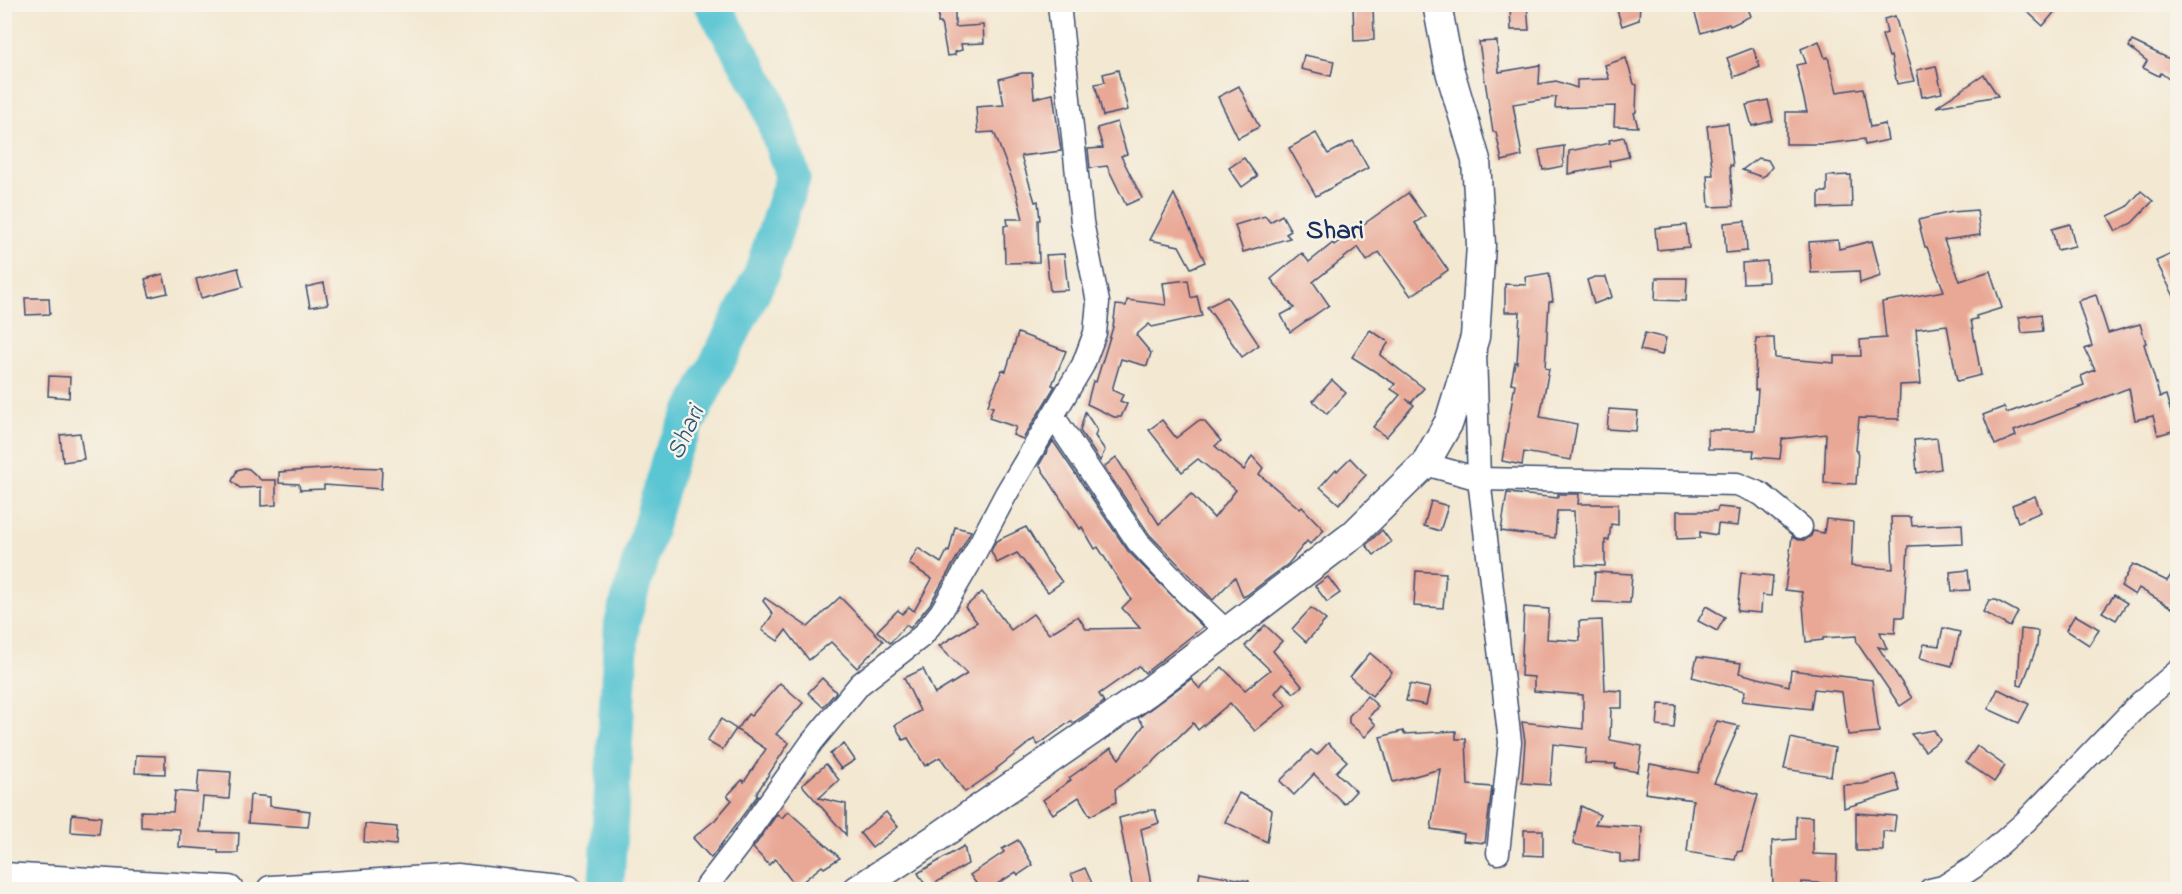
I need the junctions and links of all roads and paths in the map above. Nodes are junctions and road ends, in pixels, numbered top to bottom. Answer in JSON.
{"nodes":[{"id":1,"x":1059,"y":4,"type":"edge"},
{"id":2,"x":1437,"y":4,"type":"edge"},
{"id":3,"x":1475,"y":337,"type":"junction"},
{"id":4,"x":1053,"y":416,"type":"junction"},
{"id":5,"x":1425,"y":464,"type":"junction"},
{"id":6,"x":1479,"y":479,"type":"junction"},
{"id":7,"x":1801,"y":527,"type":"dead end"},
{"id":8,"x":1227,"y":632,"type":"junction"},
{"id":9,"x":2178,"y":670,"type":"edge"},
{"id":10,"x":1498,"y":853,"type":"dead end"},
{"id":11,"x":4,"y":877,"type":"edge"},
{"id":12,"x":229,"y":890,"type":"edge"},
{"id":13,"x":271,"y":890,"type":"edge"},
{"id":14,"x":568,"y":890,"type":"edge"},
{"id":15,"x":704,"y":890,"type":"edge"},
{"id":16,"x":857,"y":890,"type":"edge"},
{"id":17,"x":1930,"y":890,"type":"edge"}],
"edges":[{"from":1,"to":4,"type":"street"},
{"from":2,"to":3,"type":"street"},
{"from":3,"to":5,"type":"street"},
{"from":3,"to":6,"type":"street"},
{"from":4,"to":8,"type":"street"},
{"from":4,"to":15,"type":"street"},
{"from":5,"to":6,"type":"street"},
{"from":5,"to":8,"type":"street"},
{"from":6,"to":7,"type":"street"},
{"from":6,"to":10,"type":"street"},
{"from":8,"to":16,"type":"street"},
{"from":9,"to":17,"type":"street"},
{"from":11,"to":12,"type":"street"},
{"from":13,"to":14,"type":"street"}]}
